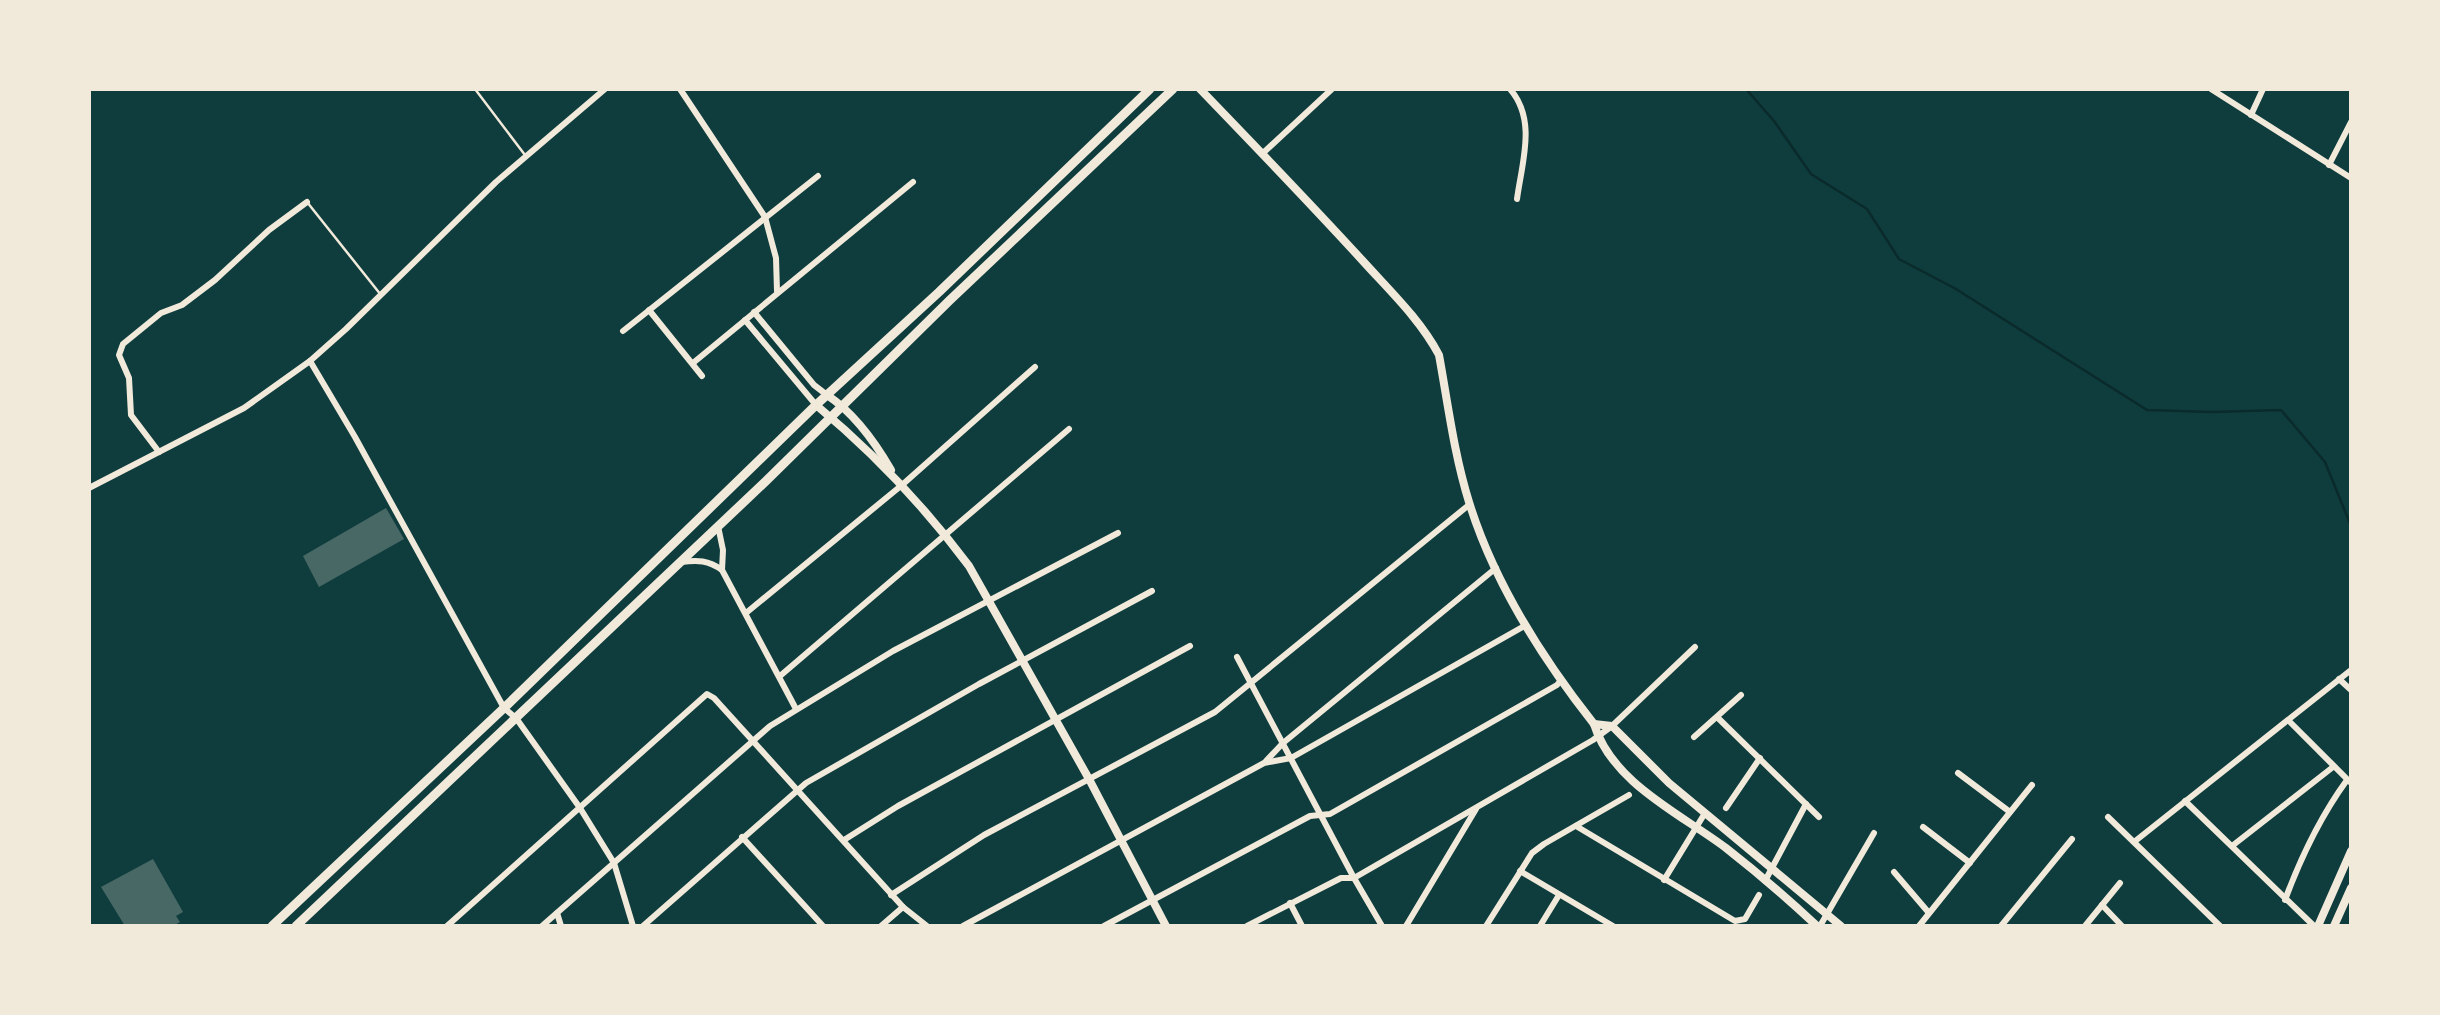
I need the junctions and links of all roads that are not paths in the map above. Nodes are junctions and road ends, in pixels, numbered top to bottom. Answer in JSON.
{"nodes":[{"id":1,"x":475,"y":89,"type":"edge"},
{"id":2,"x":605,"y":89,"type":"edge"},
{"id":3,"x":680,"y":89,"type":"edge"},
{"id":4,"x":1150,"y":89,"type":"edge"},
{"id":5,"x":1173,"y":89,"type":"edge"},
{"id":6,"x":1200,"y":89,"type":"edge"},
{"id":7,"x":1332,"y":89,"type":"edge"},
{"id":8,"x":1510,"y":89,"type":"edge"},
{"id":9,"x":2211,"y":89,"type":"edge"},
{"id":10,"x":2263,"y":89,"type":"edge"},
{"id":11,"x":2251,"y":115,"type":"junction"},
{"id":12,"x":2351,"y":122,"type":"edge"},
{"id":13,"x":1262,"y":154,"type":"junction"},
{"id":14,"x":525,"y":155,"type":"junction"},
{"id":15,"x":2329,"y":165,"type":"junction"},
{"id":16,"x":818,"y":176,"type":"dead end"},
{"id":17,"x":2351,"y":178,"type":"edge"},
{"id":18,"x":913,"y":182,"type":"dead end"},
{"id":19,"x":1517,"y":199,"type":"dead end"},
{"id":20,"x":307,"y":202,"type":"joint"},
{"id":21,"x":765,"y":217,"type":"junction"},
{"id":22,"x":777,"y":292,"type":"junction"},
{"id":23,"x":381,"y":295,"type":"junction"},
{"id":24,"x":649,"y":310,"type":"junction"},
{"id":25,"x":754,"y":313,"type":"junction"},
{"id":26,"x":745,"y":320,"type":"junction"},
{"id":27,"x":623,"y":331,"type":"dead end"},
{"id":28,"x":310,"y":361,"type":"junction"},
{"id":29,"x":692,"y":363,"type":"junction"},
{"id":30,"x":1035,"y":368,"type":"dead end"},
{"id":31,"x":702,"y":376,"type":"dead end"},
{"id":32,"x":828,"y":395,"type":"junction"},
{"id":33,"x":816,"y":405,"type":"junction"},
{"id":34,"x":843,"y":406,"type":"junction"},
{"id":35,"x":831,"y":418,"type":"junction"},
{"id":36,"x":1069,"y":429,"type":"dead end"},
{"id":37,"x":159,"y":452,"type":"junction"},
{"id":38,"x":894,"y":475,"type":"junction"},
{"id":39,"x":902,"y":485,"type":"junction"},
{"id":40,"x":89,"y":488,"type":"edge"},
{"id":41,"x":1470,"y":504,"type":"junction"},
{"id":42,"x":718,"y":526,"type":"junction"},
{"id":43,"x":1118,"y":533,"type":"dead end"},
{"id":44,"x":946,"y":536,"type":"junction"},
{"id":45,"x":681,"y":562,"type":"junction"},
{"id":46,"x":1496,"y":568,"type":"junction"},
{"id":47,"x":722,"y":570,"type":"junction"},
{"id":48,"x":1152,"y":591,"type":"dead end"},
{"id":49,"x":989,"y":601,"type":"junction"},
{"id":50,"x":746,"y":613,"type":"junction"},
{"id":51,"x":1526,"y":625,"type":"junction"},
{"id":52,"x":1189,"y":646,"type":"dead end"},
{"id":53,"x":1695,"y":647,"type":"dead end"},
{"id":54,"x":1237,"y":656,"type":"dead end"},
{"id":55,"x":1022,"y":660,"type":"junction"},
{"id":56,"x":2351,"y":670,"type":"edge"},
{"id":57,"x":780,"y":676,"type":"junction"},
{"id":58,"x":2339,"y":679,"type":"junction"},
{"id":59,"x":1561,"y":680,"type":"junction"},
{"id":60,"x":1252,"y":683,"type":"junction"},
{"id":61,"x":2351,"y":690,"type":"edge"},
{"id":62,"x":1741,"y":695,"type":"dead end"},
{"id":63,"x":504,"y":708,"type":"junction"},
{"id":64,"x":796,"y":709,"type":"junction"},
{"id":65,"x":1717,"y":717,"type":"junction"},
{"id":66,"x":516,"y":718,"type":"junction"},
{"id":67,"x":1055,"y":719,"type":"junction"},
{"id":68,"x":2289,"y":721,"type":"junction"},
{"id":69,"x":1594,"y":724,"type":"junction"},
{"id":70,"x":1612,"y":726,"type":"junction"},
{"id":71,"x":1598,"y":737,"type":"junction"},
{"id":72,"x":1694,"y":737,"type":"dead end"},
{"id":73,"x":754,"y":739,"type":"junction"},
{"id":74,"x":1283,"y":743,"type":"junction"},
{"id":75,"x":1291,"y":758,"type":"junction"},
{"id":76,"x":1760,"y":758,"type":"junction"},
{"id":77,"x":1264,"y":763,"type":"junction"},
{"id":78,"x":2333,"y":766,"type":"junction"},
{"id":79,"x":1958,"y":773,"type":"dead end"},
{"id":80,"x":1089,"y":779,"type":"junction"},
{"id":81,"x":2349,"y":781,"type":"edge"},
{"id":82,"x":2032,"y":785,"type":"dead end"},
{"id":83,"x":797,"y":789,"type":"junction"},
{"id":84,"x":1629,"y":795,"type":"dead end"},
{"id":85,"x":2185,"y":801,"type":"junction"},
{"id":86,"x":1806,"y":804,"type":"junction"},
{"id":87,"x":580,"y":808,"type":"junction"},
{"id":88,"x":1477,"y":808,"type":"junction"},
{"id":89,"x":1726,"y":808,"type":"dead end"},
{"id":90,"x":2011,"y":812,"type":"junction"},
{"id":91,"x":1705,"y":813,"type":"junction"},
{"id":92,"x":1320,"y":815,"type":"junction"},
{"id":93,"x":1819,"y":817,"type":"dead end"},
{"id":94,"x":2108,"y":817,"type":"dead end"},
{"id":95,"x":1576,"y":826,"type":"junction"},
{"id":96,"x":1696,"y":827,"type":"junction"},
{"id":97,"x":1923,"y":827,"type":"dead end"},
{"id":98,"x":1874,"y":832,"type":"dead end"},
{"id":99,"x":742,"y":837,"type":"junction"},
{"id":100,"x":1122,"y":838,"type":"junction"},
{"id":101,"x":2072,"y":839,"type":"dead end"},
{"id":102,"x":844,"y":840,"type":"junction"},
{"id":103,"x":2134,"y":842,"type":"junction"},
{"id":104,"x":2232,"y":846,"type":"junction"},
{"id":105,"x":2351,"y":851,"type":"edge"},
{"id":106,"x":614,"y":863,"type":"junction"},
{"id":107,"x":1970,"y":863,"type":"junction"},
{"id":108,"x":1773,"y":868,"type":"junction"},
{"id":109,"x":1520,"y":871,"type":"junction"},
{"id":110,"x":1894,"y":872,"type":"dead end"},
{"id":111,"x":1354,"y":878,"type":"junction"},
{"id":112,"x":1664,"y":880,"type":"junction"},
{"id":113,"x":1765,"y":881,"type":"junction"},
{"id":114,"x":2120,"y":883,"type":"dead end"},
{"id":115,"x":2351,"y":888,"type":"edge"},
{"id":116,"x":891,"y":895,"type":"junction"},
{"id":117,"x":1559,"y":895,"type":"junction"},
{"id":118,"x":1759,"y":895,"type":"dead end"},
{"id":119,"x":1153,"y":900,"type":"junction"},
{"id":120,"x":2285,"y":900,"type":"junction"},
{"id":121,"x":1290,"y":903,"type":"junction"},
{"id":122,"x":2102,"y":905,"type":"junction"},
{"id":123,"x":902,"y":907,"type":"junction"},
{"id":124,"x":557,"y":913,"type":"junction"},
{"id":125,"x":1827,"y":914,"type":"junction"},
{"id":126,"x":1929,"y":914,"type":"junction"},
{"id":127,"x":1742,"y":923,"type":"edge"},
{"id":128,"x":272,"y":926,"type":"edge"},
{"id":129,"x":296,"y":926,"type":"edge"},
{"id":130,"x":447,"y":926,"type":"edge"},
{"id":131,"x":542,"y":926,"type":"edge"},
{"id":132,"x":561,"y":926,"type":"edge"},
{"id":133,"x":633,"y":926,"type":"edge"},
{"id":134,"x":643,"y":926,"type":"edge"},
{"id":135,"x":823,"y":926,"type":"edge"},
{"id":136,"x":881,"y":926,"type":"edge"},
{"id":137,"x":927,"y":926,"type":"edge"},
{"id":138,"x":963,"y":926,"type":"edge"},
{"id":139,"x":1104,"y":926,"type":"edge"},
{"id":140,"x":1166,"y":926,"type":"edge"},
{"id":141,"x":1247,"y":926,"type":"edge"},
{"id":142,"x":1302,"y":926,"type":"edge"},
{"id":143,"x":1381,"y":926,"type":"edge"},
{"id":144,"x":1406,"y":926,"type":"edge"},
{"id":145,"x":1486,"y":926,"type":"edge"},
{"id":146,"x":1540,"y":926,"type":"edge"},
{"id":147,"x":1613,"y":926,"type":"edge"},
{"id":148,"x":1819,"y":926,"type":"edge"},
{"id":149,"x":1841,"y":926,"type":"edge"},
{"id":150,"x":1919,"y":926,"type":"edge"},
{"id":151,"x":2001,"y":926,"type":"edge"},
{"id":152,"x":2085,"y":926,"type":"edge"},
{"id":153,"x":2122,"y":926,"type":"edge"},
{"id":154,"x":2220,"y":926,"type":"edge"},
{"id":155,"x":2316,"y":926,"type":"edge"},
{"id":156,"x":2334,"y":926,"type":"edge"}],
"edges":[{"from":1,"to":14,"type":"lane"},
{"from":2,"to":14,"type":"street"},
{"from":3,"to":21,"type":"street"},
{"from":4,"to":32,"type":"main road"},
{"from":5,"to":34,"type":"main road"},
{"from":6,"to":13,"type":"street"},
{"from":7,"to":13,"type":"street"},
{"from":8,"to":19,"type":"street"},
{"from":9,"to":11,"type":"street"},
{"from":10,"to":11,"type":"street"},
{"from":11,"to":15,"type":"street"},
{"from":12,"to":15,"type":"street"},
{"from":13,"to":41,"type":"street"},
{"from":14,"to":23,"type":"street"},
{"from":15,"to":17,"type":"street"},
{"from":16,"to":21,"type":"street"},
{"from":18,"to":22,"type":"street"},
{"from":20,"to":23,"type":"lane"},
{"from":20,"to":37,"type":"street"},
{"from":21,"to":22,"type":"street"},
{"from":21,"to":24,"type":"street"},
{"from":22,"to":25,"type":"street"},
{"from":23,"to":28,"type":"street"},
{"from":24,"to":27,"type":"street"},
{"from":24,"to":29,"type":"street"},
{"from":25,"to":26,"type":"street"},
{"from":25,"to":32,"type":"street"},
{"from":26,"to":29,"type":"street"},
{"from":26,"to":33,"type":"street"},
{"from":28,"to":37,"type":"street"},
{"from":28,"to":63,"type":"street"},
{"from":29,"to":31,"type":"street"},
{"from":30,"to":39,"type":"street"},
{"from":32,"to":33,"type":"main road"},
{"from":32,"to":34,"type":"street"},
{"from":33,"to":35,"type":"street"},
{"from":33,"to":63,"type":"main road"},
{"from":34,"to":35,"type":"main road"},
{"from":34,"to":38,"type":"street"},
{"from":35,"to":38,"type":"street"},
{"from":35,"to":42,"type":"main road"},
{"from":36,"to":44,"type":"street"},
{"from":37,"to":40,"type":"street"},
{"from":38,"to":39,"type":"street"},
{"from":39,"to":44,"type":"street"},
{"from":39,"to":50,"type":"street"},
{"from":41,"to":46,"type":"street"},
{"from":41,"to":60,"type":"street"},
{"from":42,"to":45,"type":"main road"},
{"from":42,"to":47,"type":"street"},
{"from":43,"to":49,"type":"street"},
{"from":44,"to":49,"type":"street"},
{"from":44,"to":57,"type":"street"},
{"from":45,"to":47,"type":"street"},
{"from":45,"to":66,"type":"main road"},
{"from":46,"to":51,"type":"street"},
{"from":46,"to":74,"type":"street"},
{"from":47,"to":50,"type":"street"},
{"from":48,"to":55,"type":"street"},
{"from":49,"to":55,"type":"street"},
{"from":49,"to":64,"type":"street"},
{"from":50,"to":57,"type":"street"},
{"from":51,"to":59,"type":"street"},
{"from":51,"to":75,"type":"street"},
{"from":52,"to":67,"type":"street"},
{"from":53,"to":70,"type":"street"},
{"from":54,"to":60,"type":"street"},
{"from":55,"to":67,"type":"street"},
{"from":55,"to":83,"type":"street"},
{"from":56,"to":58,"type":"street"},
{"from":57,"to":64,"type":"street"},
{"from":58,"to":61,"type":"street"},
{"from":58,"to":68,"type":"street"},
{"from":59,"to":69,"type":"street"},
{"from":59,"to":92,"type":"street"},
{"from":60,"to":74,"type":"street"},
{"from":60,"to":80,"type":"street"},
{"from":62,"to":65,"type":"street"},
{"from":63,"to":66,"type":"street"},
{"from":63,"to":128,"type":"main road"},
{"from":64,"to":73,"type":"street"},
{"from":65,"to":72,"type":"street"},
{"from":65,"to":76,"type":"street"},
{"from":66,"to":87,"type":"street"},
{"from":66,"to":129,"type":"main road"},
{"from":67,"to":80,"type":"street"},
{"from":67,"to":102,"type":"street"},
{"from":68,"to":78,"type":"street"},
{"from":68,"to":85,"type":"street"},
{"from":69,"to":70,"type":"street"},
{"from":69,"to":71,"type":"street"},
{"from":70,"to":71,"type":"street"},
{"from":70,"to":91,"type":"street"},
{"from":71,"to":88,"type":"street"},
{"from":71,"to":96,"type":"street"},
{"from":73,"to":83,"type":"street"},
{"from":73,"to":87,"type":"street"},
{"from":73,"to":106,"type":"street"},
{"from":74,"to":75,"type":"street"},
{"from":74,"to":77,"type":"street"},
{"from":75,"to":77,"type":"street"},
{"from":75,"to":92,"type":"street"},
{"from":76,"to":86,"type":"street"},
{"from":76,"to":89,"type":"street"},
{"from":77,"to":100,"type":"street"},
{"from":78,"to":81,"type":"street"},
{"from":78,"to":104,"type":"street"},
{"from":79,"to":90,"type":"street"},
{"from":80,"to":100,"type":"street"},
{"from":80,"to":116,"type":"street"},
{"from":81,"to":120,"type":"street"},
{"from":82,"to":90,"type":"street"},
{"from":83,"to":99,"type":"street"},
{"from":83,"to":102,"type":"street"},
{"from":84,"to":95,"type":"street"},
{"from":85,"to":103,"type":"street"},
{"from":85,"to":104,"type":"street"},
{"from":86,"to":93,"type":"street"},
{"from":86,"to":108,"type":"street"},
{"from":87,"to":106,"type":"street"},
{"from":87,"to":130,"type":"street"},
{"from":88,"to":111,"type":"street"},
{"from":88,"to":144,"type":"street"},
{"from":90,"to":107,"type":"street"},
{"from":91,"to":96,"type":"street"},
{"from":91,"to":108,"type":"street"},
{"from":92,"to":111,"type":"street"},
{"from":92,"to":119,"type":"street"},
{"from":94,"to":103,"type":"street"},
{"from":95,"to":109,"type":"street"},
{"from":95,"to":112,"type":"street"},
{"from":96,"to":112,"type":"street"},
{"from":96,"to":113,"type":"street"},
{"from":97,"to":107,"type":"street"},
{"from":98,"to":125,"type":"street"},
{"from":99,"to":134,"type":"street"},
{"from":99,"to":135,"type":"street"},
{"from":100,"to":119,"type":"street"},
{"from":100,"to":138,"type":"street"},
{"from":101,"to":151,"type":"street"},
{"from":102,"to":116,"type":"street"},
{"from":103,"to":154,"type":"street"},
{"from":104,"to":120,"type":"street"},
{"from":105,"to":155,"type":"street"},
{"from":106,"to":124,"type":"street"},
{"from":106,"to":133,"type":"street"},
{"from":107,"to":126,"type":"street"},
{"from":108,"to":113,"type":"street"},
{"from":108,"to":125,"type":"street"},
{"from":109,"to":117,"type":"street"},
{"from":109,"to":145,"type":"street"},
{"from":110,"to":126,"type":"street"},
{"from":111,"to":121,"type":"street"},
{"from":111,"to":143,"type":"street"},
{"from":112,"to":127,"type":"street"},
{"from":113,"to":148,"type":"street"},
{"from":114,"to":122,"type":"street"},
{"from":115,"to":156,"type":"street"},
{"from":116,"to":123,"type":"street"},
{"from":117,"to":146,"type":"street"},
{"from":117,"to":147,"type":"street"},
{"from":118,"to":127,"type":"street"},
{"from":119,"to":139,"type":"street"},
{"from":119,"to":140,"type":"street"},
{"from":120,"to":155,"type":"street"},
{"from":121,"to":141,"type":"street"},
{"from":121,"to":142,"type":"street"},
{"from":122,"to":152,"type":"street"},
{"from":122,"to":153,"type":"street"},
{"from":123,"to":136,"type":"street"},
{"from":123,"to":137,"type":"street"},
{"from":124,"to":131,"type":"street"},
{"from":124,"to":132,"type":"street"},
{"from":125,"to":148,"type":"street"},
{"from":125,"to":149,"type":"street"},
{"from":126,"to":150,"type":"street"}]}
